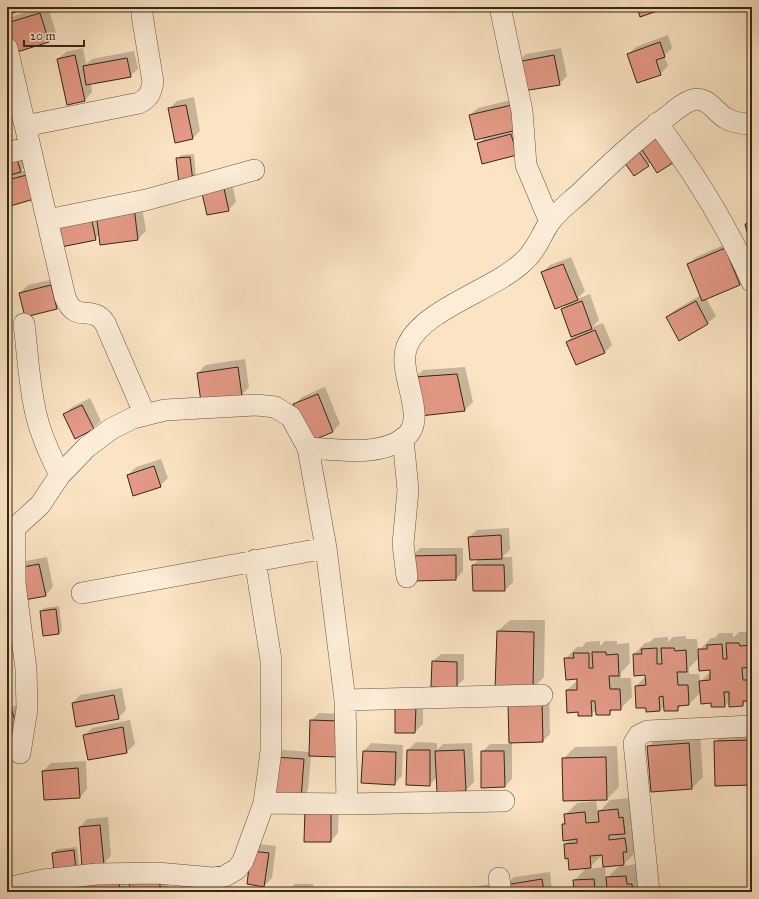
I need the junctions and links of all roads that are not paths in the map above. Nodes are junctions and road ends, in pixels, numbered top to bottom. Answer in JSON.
{"nodes":[{"id":1,"x":143,"y":7,"type":"edge"},
{"id":2,"x":500,"y":7,"type":"edge"},
{"id":3,"x":7,"y":48,"type":"edge"},
{"id":4,"x":658,"y":123,"type":"junction"},
{"id":5,"x":752,"y":124,"type":"edge"},
{"id":6,"x":25,"y":126,"type":"junction"},
{"id":7,"x":30,"y":147,"type":"junction"},
{"id":8,"x":7,"y":153,"type":"edge"},
{"id":9,"x":254,"y":170,"type":"dead end"},
{"id":10,"x":47,"y":220,"type":"junction"},
{"id":11,"x":550,"y":222,"type":"junction"},
{"id":12,"x":752,"y":282,"type":"edge"},
{"id":13,"x":24,"y":324,"type":"dead end"},
{"id":14,"x":145,"y":415,"type":"junction"},
{"id":15,"x":403,"y":438,"type":"junction"},
{"id":16,"x":308,"y":448,"type":"junction"},
{"id":17,"x":60,"y":475,"type":"junction"},
{"id":18,"x":11,"y":532,"type":"edge"},
{"id":19,"x":326,"y":548,"type":"junction"},
{"id":20,"x":255,"y":560,"type":"junction"},
{"id":21,"x":407,"y":577,"type":"dead end"},
{"id":22,"x":82,"y":593,"type":"dead end"},
{"id":23,"x":542,"y":695,"type":"dead end"},
{"id":24,"x":345,"y":700,"type":"junction"},
{"id":25,"x":752,"y":726,"type":"edge"},
{"id":26,"x":20,"y":753,"type":"dead end"},
{"id":27,"x":504,"y":801,"type":"dead end"},
{"id":28,"x":264,"y":803,"type":"junction"},
{"id":29,"x":347,"y":804,"type":"junction"},
{"id":30,"x":7,"y":888,"type":"edge"},
{"id":31,"x":648,"y":892,"type":"edge"}],
"edges":[{"from":1,"to":6,"type":"street"},
{"from":2,"to":11,"type":"street"},
{"from":3,"to":6,"type":"street"},
{"from":4,"to":5,"type":"street"},
{"from":4,"to":11,"type":"street"},
{"from":4,"to":12,"type":"street"},
{"from":6,"to":7,"type":"street"},
{"from":7,"to":8,"type":"street"},
{"from":7,"to":10,"type":"street"},
{"from":9,"to":10,"type":"street"},
{"from":10,"to":14,"type":"street"},
{"from":11,"to":15,"type":"street"},
{"from":13,"to":17,"type":"street"},
{"from":14,"to":16,"type":"street"},
{"from":14,"to":17,"type":"street"},
{"from":15,"to":16,"type":"street"},
{"from":15,"to":21,"type":"street"},
{"from":16,"to":19,"type":"street"},
{"from":17,"to":18,"type":"street"},
{"from":18,"to":26,"type":"street"},
{"from":19,"to":20,"type":"street"},
{"from":19,"to":24,"type":"street"},
{"from":20,"to":22,"type":"street"},
{"from":20,"to":28,"type":"street"},
{"from":23,"to":24,"type":"street"},
{"from":24,"to":29,"type":"street"},
{"from":25,"to":31,"type":"street"},
{"from":27,"to":29,"type":"street"},
{"from":28,"to":29,"type":"street"},
{"from":28,"to":30,"type":"street"}]}
